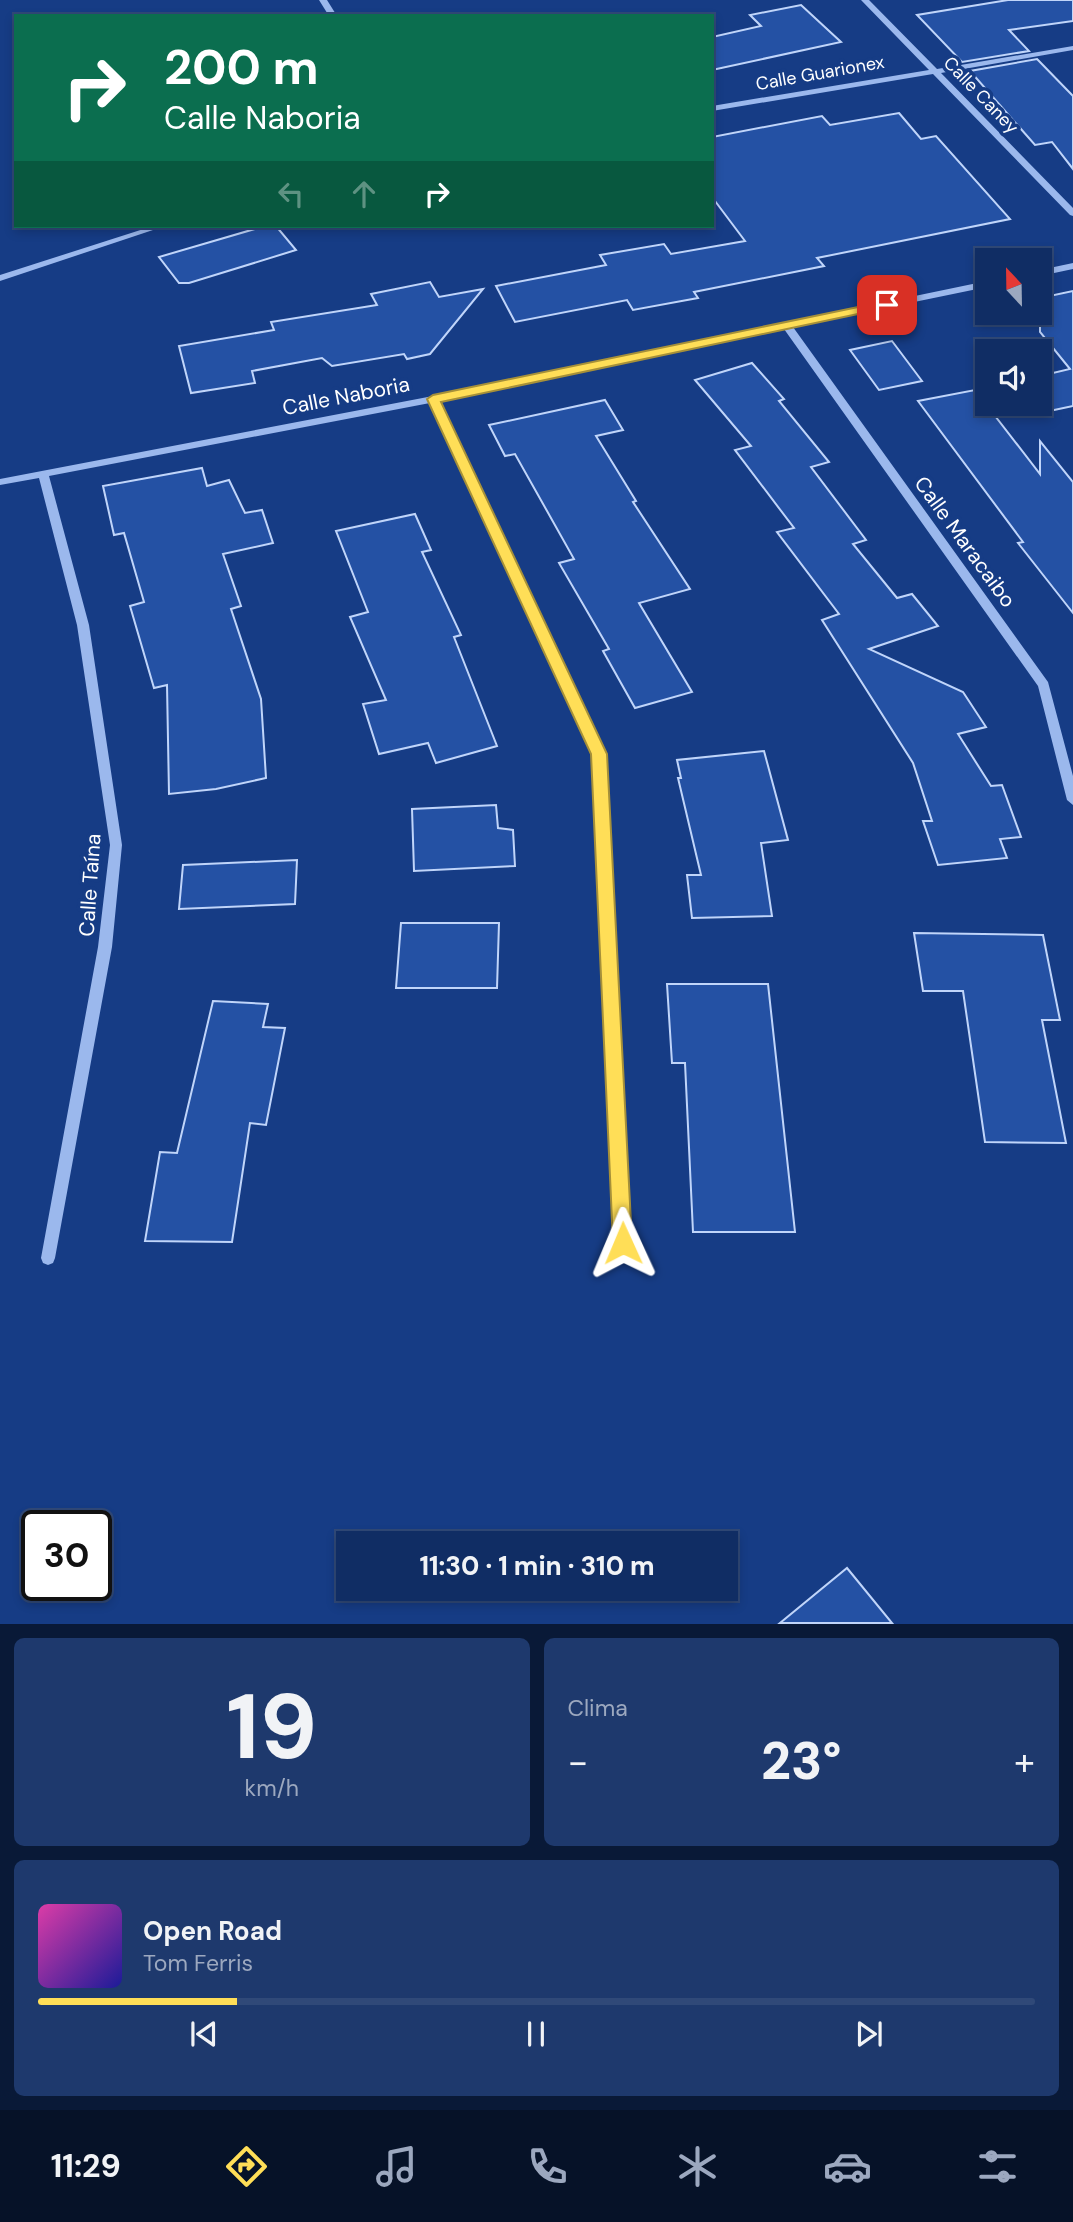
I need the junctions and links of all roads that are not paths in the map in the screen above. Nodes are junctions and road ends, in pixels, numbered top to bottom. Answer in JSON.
{"nodes":[{"id":1,"x":865,"y":0,"type":"edge"},
{"id":2,"x":1073,"y":48,"type":"edge"},
{"id":3,"x":934,"y":69,"type":"junction"},
{"id":4,"x":714,"y":109,"type":"edge"},
{"id":5,"x":1073,"y":213,"type":"edge"},
{"id":6,"x":155,"y":228,"type":"edge"},
{"id":7,"x":1073,"y":266,"type":"edge"},
{"id":8,"x":1052,"y":270,"type":"edge"},
{"id":9,"x":0,"y":278,"type":"edge"},
{"id":10,"x":975,"y":287,"type":"edge"},
{"id":11,"x":787,"y":326,"type":"junction"},
{"id":12,"x":433,"y":399,"type":"junction"},
{"id":13,"x":43,"y":474,"type":"junction"},
{"id":14,"x":0,"y":482,"type":"edge"},
{"id":15,"x":1073,"y":800,"type":"edge"},
{"id":16,"x":623,"y":1243,"type":"dead end"},
{"id":17,"x":48,"y":1258,"type":"dead end"}],
"edges":[{"from":1,"to":3,"type":"street","name":"Calle Caney"},
{"from":2,"to":3,"type":"street"},
{"from":3,"to":4,"type":"street","name":"Calle Guarionex"},
{"from":3,"to":5,"type":"street","name":"Calle Caney"},
{"from":6,"to":9,"type":"street"},
{"from":7,"to":8,"type":"street"},
{"from":10,"to":11,"type":"street","name":"Calle Naboria"},
{"from":11,"to":12,"type":"street","name":"Calle Naboria"},
{"from":11,"to":15,"type":"street","name":"Calle Maracaibo"},
{"from":12,"to":13,"type":"street","name":"Calle Naboria"},
{"from":12,"to":16,"type":"street"},
{"from":13,"to":14,"type":"street","name":"Calle Naboria"},
{"from":13,"to":17,"type":"street","name":"Calle Taína"}]}
